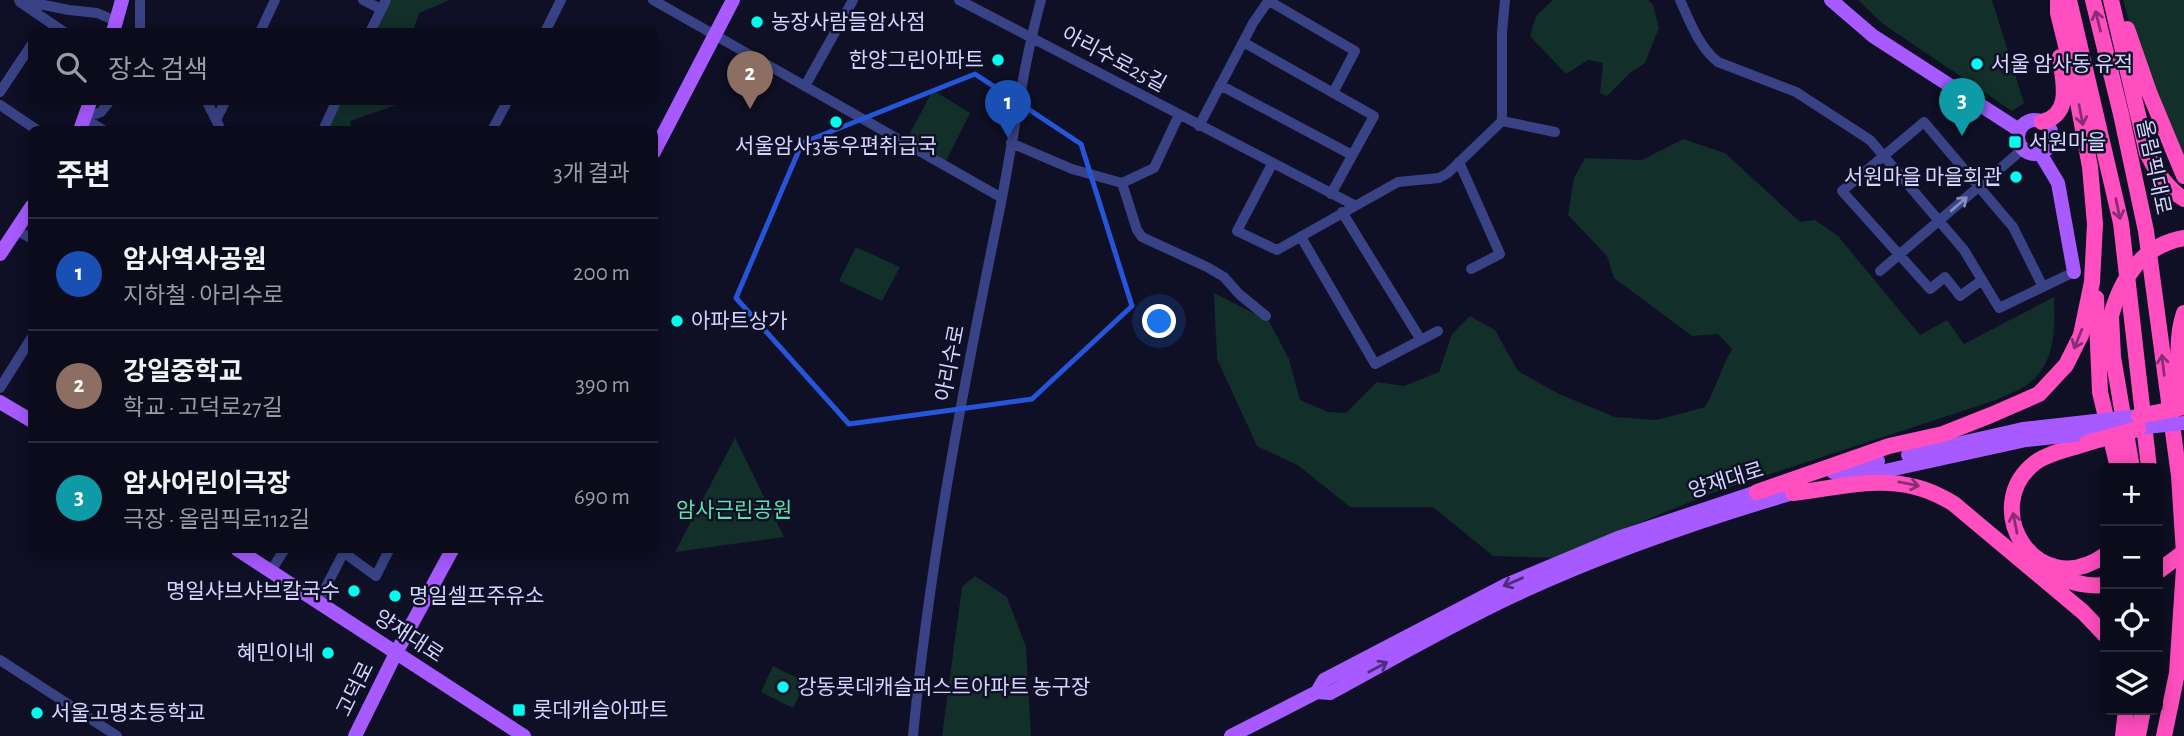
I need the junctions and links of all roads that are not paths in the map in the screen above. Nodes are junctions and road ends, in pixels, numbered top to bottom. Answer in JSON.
{"nodes":[{"id":1,"x":18,"y":0,"type":"edge"},
{"id":2,"x":122,"y":0,"type":"edge"},
{"id":3,"x":140,"y":0,"type":"edge"},
{"id":4,"x":275,"y":0,"type":"edge"},
{"id":5,"x":363,"y":0,"type":"edge"},
{"id":6,"x":561,"y":0,"type":"edge"},
{"id":7,"x":656,"y":0,"type":"edge"},
{"id":8,"x":733,"y":0,"type":"edge"},
{"id":9,"x":853,"y":0,"type":"edge"},
{"id":10,"x":959,"y":0,"type":"edge"},
{"id":11,"x":1041,"y":0,"type":"edge"},
{"id":12,"x":1505,"y":0,"type":"edge"},
{"id":13,"x":1680,"y":0,"type":"edge"},
{"id":14,"x":1831,"y":0,"type":"edge"},
{"id":15,"x":2069,"y":0,"type":"edge"},
{"id":16,"x":2093,"y":0,"type":"edge"},
{"id":17,"x":2112,"y":0,"type":"edge"},
{"id":18,"x":2117,"y":0,"type":"edge"},
{"id":19,"x":1269,"y":1,"type":"edge"},
{"id":20,"x":383,"y":5,"type":"edge"},
{"id":21,"x":2058,"y":6,"type":"edge"},
{"id":22,"x":47,"y":20,"type":"junction"},
{"id":23,"x":114,"y":26,"type":"edge"},
{"id":24,"x":42,"y":28,"type":"edge"},
{"id":25,"x":58,"y":28,"type":"edge"},
{"id":26,"x":140,"y":28,"type":"edge"},
{"id":27,"x":262,"y":28,"type":"edge"},
{"id":28,"x":372,"y":28,"type":"edge"},
{"id":29,"x":547,"y":28,"type":"edge"},
{"id":30,"x":715,"y":35,"type":"junction"},
{"id":31,"x":1031,"y":37,"type":"junction"},
{"id":32,"x":1243,"y":42,"type":"junction"},
{"id":33,"x":28,"y":50,"type":"edge"},
{"id":34,"x":1220,"y":85,"type":"junction"},
{"id":35,"x":805,"y":86,"type":"junction"},
{"id":36,"x":0,"y":92,"type":"edge"},
{"id":37,"x":1333,"y":93,"type":"junction"},
{"id":38,"x":0,"y":104,"type":"edge"},
{"id":39,"x":89,"y":105,"type":"edge"},
{"id":40,"x":106,"y":105,"type":"edge"},
{"id":41,"x":208,"y":105,"type":"edge"},
{"id":42,"x":224,"y":105,"type":"edge"},
{"id":43,"x":335,"y":105,"type":"edge"},
{"id":44,"x":505,"y":105,"type":"edge"},
{"id":45,"x":1179,"y":115,"type":"junction"},
{"id":46,"x":1502,"y":121,"type":"junction"},
{"id":47,"x":2042,"y":122,"type":"junction"},
{"id":48,"x":82,"y":124,"type":"edge"},
{"id":49,"x":218,"y":125,"type":"edge"},
{"id":50,"x":31,"y":126,"type":"edge"},
{"id":51,"x":325,"y":126,"type":"edge"},
{"id":52,"x":494,"y":126,"type":"edge"},
{"id":53,"x":1199,"y":126,"type":"junction"},
{"id":54,"x":2019,"y":130,"type":"junction"},
{"id":55,"x":1555,"y":132,"type":"dead end"},
{"id":56,"x":1011,"y":143,"type":"junction"},
{"id":57,"x":658,"y":144,"type":"edge"},
{"id":58,"x":2023,"y":149,"type":"junction"},
{"id":59,"x":2040,"y":153,"type":"junction"},
{"id":60,"x":1352,"y":155,"type":"junction"},
{"id":61,"x":1884,"y":156,"type":"junction"},
{"id":62,"x":1459,"y":162,"type":"junction"},
{"id":63,"x":1272,"y":164,"type":"junction"},
{"id":64,"x":2184,"y":176,"type":"edge"},
{"id":65,"x":1122,"y":183,"type":"junction"},
{"id":66,"x":1978,"y":187,"type":"junction"},
{"id":67,"x":1331,"y":194,"type":"junction"},
{"id":68,"x":1002,"y":198,"type":"junction"},
{"id":69,"x":2184,"y":199,"type":"edge"},
{"id":70,"x":1354,"y":205,"type":"junction"},
{"id":71,"x":28,"y":211,"type":"edge"},
{"id":72,"x":1342,"y":212,"type":"junction"},
{"id":73,"x":1939,"y":221,"type":"junction"},
{"id":74,"x":15,"y":229,"type":"junction"},
{"id":75,"x":28,"y":237,"type":"edge"},
{"id":76,"x":1301,"y":237,"type":"junction"},
{"id":77,"x":2184,"y":237,"type":"edge"},
{"id":78,"x":0,"y":254,"type":"edge"},
{"id":79,"x":1898,"y":255,"type":"junction"},
{"id":80,"x":2094,"y":256,"type":"junction"},
{"id":81,"x":1471,"y":269,"type":"dead end"},
{"id":82,"x":1880,"y":271,"type":"dead end"},
{"id":83,"x":2074,"y":272,"type":"joint"},
{"id":84,"x":1982,"y":280,"type":"junction"},
{"id":85,"x":2043,"y":287,"type":"junction"},
{"id":86,"x":2184,"y":313,"type":"edge"},
{"id":87,"x":1266,"y":316,"type":"dead end"},
{"id":88,"x":1438,"y":331,"type":"dead end"},
{"id":89,"x":1421,"y":340,"type":"junction"},
{"id":90,"x":28,"y":343,"type":"edge"},
{"id":91,"x":0,"y":388,"type":"edge"},
{"id":92,"x":0,"y":402,"type":"edge"},
{"id":93,"x":2184,"y":408,"type":"edge"},
{"id":94,"x":28,"y":419,"type":"edge"},
{"id":95,"x":2138,"y":423,"type":"junction"},
{"id":96,"x":2184,"y":423,"type":"edge"},
{"id":97,"x":2024,"y":434,"type":"junction"},
{"id":98,"x":2117,"y":463,"type":"edge"},
{"id":99,"x":2131,"y":463,"type":"edge"},
{"id":100,"x":2148,"y":463,"type":"edge"},
{"id":101,"x":1757,"y":492,"type":"junction"},
{"id":102,"x":1793,"y":493,"type":"junction"},
{"id":103,"x":243,"y":553,"type":"edge"},
{"id":104,"x":282,"y":553,"type":"edge"},
{"id":105,"x":343,"y":553,"type":"edge"},
{"id":106,"x":347,"y":553,"type":"edge"},
{"id":107,"x":388,"y":553,"type":"edge"},
{"id":108,"x":450,"y":553,"type":"edge"},
{"id":109,"x":2184,"y":553,"type":"edge"},
{"id":110,"x":2100,"y":558,"type":"edge"},
{"id":111,"x":2020,"y":559,"type":"junction"},
{"id":112,"x":2163,"y":568,"type":"edge"},
{"id":113,"x":2184,"y":568,"type":"edge"},
{"id":114,"x":271,"y":571,"type":"junction"},
{"id":115,"x":2100,"y":586,"type":"edge"},
{"id":116,"x":318,"y":602,"type":"junction"},
{"id":117,"x":2100,"y":630,"type":"edge"},
{"id":118,"x":396,"y":653,"type":"junction"},
{"id":119,"x":0,"y":660,"type":"edge"},
{"id":120,"x":1317,"y":692,"type":"junction"},
{"id":121,"x":2125,"y":715,"type":"edge"},
{"id":122,"x":2142,"y":715,"type":"edge"},
{"id":123,"x":117,"y":736,"type":"edge"},
{"id":124,"x":355,"y":736,"type":"edge"},
{"id":125,"x":524,"y":736,"type":"edge"},
{"id":126,"x":912,"y":736,"type":"edge"},
{"id":127,"x":1231,"y":736,"type":"edge"},
{"id":128,"x":2123,"y":736,"type":"edge"},
{"id":129,"x":2138,"y":736,"type":"edge"},
{"id":130,"x":2164,"y":736,"type":"edge"}],
"edges":[{"from":1,"to":22,"type":"street"},
{"from":1,"to":23,"type":"street"},
{"from":2,"to":23,"type":"main road"},
{"from":3,"to":26,"type":"street"},
{"from":4,"to":27,"type":"street"},
{"from":5,"to":20,"type":"street"},
{"from":6,"to":29,"type":"street"},
{"from":7,"to":30,"type":"street"},
{"from":8,"to":30,"type":"main road"},
{"from":9,"to":35,"type":"street"},
{"from":10,"to":31,"type":"street","name":"아리수로25길"},
{"from":11,"to":31,"type":"street","name":"아리수로"},
{"from":12,"to":46,"type":"street"},
{"from":13,"to":61,"type":"street"},
{"from":14,"to":54,"type":"main road"},
{"from":15,"to":100,"type":"highway","name":"올림픽대로","one_way":true},
{"from":109,"to":16,"type":"highway","name":"올림픽대로","one_way":true},
{"from":17,"to":69,"type":"highway"},
{"from":18,"to":64,"type":"highway"},
{"from":19,"to":32,"type":"street"},
{"from":19,"to":37,"type":"street"},
{"from":20,"to":28,"type":"street"},
{"from":21,"to":47,"type":"highway"},
{"from":21,"to":80,"type":"highway","one_way":true},
{"from":22,"to":24,"type":"street"},
{"from":22,"to":25,"type":"street"},
{"from":30,"to":35,"type":"street"},
{"from":30,"to":57,"type":"main road"},
{"from":31,"to":45,"type":"street","name":"아리수로25길"},
{"from":31,"to":56,"type":"street","name":"아리수로"},
{"from":32,"to":34,"type":"street"},
{"from":32,"to":37,"type":"street"},
{"from":33,"to":36,"type":"street"},
{"from":34,"to":53,"type":"street"},
{"from":34,"to":60,"type":"street"},
{"from":35,"to":68,"type":"street"},
{"from":37,"to":60,"type":"street"},
{"from":38,"to":50,"type":"street"},
{"from":39,"to":48,"type":"main road"},
{"from":40,"to":48,"type":"street"},
{"from":41,"to":49,"type":"street"},
{"from":42,"to":49,"type":"street"},
{"from":43,"to":51,"type":"street"},
{"from":44,"to":52,"type":"street"},
{"from":45,"to":53,"type":"street","name":"아리수로25길"},
{"from":45,"to":65,"type":"street","name":"아리수로25길"},
{"from":46,"to":55,"type":"street"},
{"from":46,"to":62,"type":"street"},
{"from":47,"to":54,"type":"main road"},
{"from":47,"to":59,"type":"main road"},
{"from":53,"to":63,"type":"street","name":"아리수로25길"},
{"from":54,"to":58,"type":"main road"},
{"from":56,"to":65,"type":"street"},
{"from":56,"to":68,"type":"street","name":"아리수로"},
{"from":58,"to":59,"type":"main road"},
{"from":58,"to":66,"type":"street"},
{"from":59,"to":83,"type":"main road"},
{"from":60,"to":67,"type":"street"},
{"from":61,"to":66,"type":"street"},
{"from":61,"to":73,"type":"street"},
{"from":61,"to":79,"type":"street"},
{"from":62,"to":70,"type":"street"},
{"from":62,"to":81,"type":"street"},
{"from":63,"to":67,"type":"street","name":"아리수로25길"},
{"from":63,"to":76,"type":"street"},
{"from":65,"to":87,"type":"street"},
{"from":73,"to":66,"type":"street","one_way":true},
{"from":66,"to":85,"type":"street"},
{"from":67,"to":70,"type":"street","name":"아리수로25길"},
{"from":68,"to":126,"type":"street","name":"아리수로"},
{"from":70,"to":72,"type":"street"},
{"from":71,"to":74,"type":"main road"},
{"from":72,"to":76,"type":"street"},
{"from":72,"to":89,"type":"street"},
{"from":73,"to":79,"type":"street"},
{"from":73,"to":84,"type":"street"},
{"from":74,"to":75,"type":"street"},
{"from":74,"to":78,"type":"main road"},
{"from":76,"to":89,"type":"street"},
{"from":77,"to":99,"type":"highway","bridge":true},
{"from":79,"to":82,"type":"street"},
{"from":79,"to":84,"type":"street"},
{"from":80,"to":98,"type":"highway"},
{"from":80,"to":101,"type":"highway","one_way":true},
{"from":83,"to":85,"type":"street"},
{"from":84,"to":85,"type":"street"},
{"from":86,"to":93,"type":"highway"},
{"from":88,"to":89,"type":"street"},
{"from":90,"to":91,"type":"street"},
{"from":92,"to":94,"type":"main road"},
{"from":93,"to":95,"type":"highway","bridge":true},
{"from":95,"to":96,"type":"main road","name":"양재대로","bridge":true},
{"from":95,"to":97,"type":"main road","name":"양재대로","bridge":true},
{"from":110,"to":95,"type":"highway","one_way":true,"bridge":true},
{"from":97,"to":101,"type":"main road","name":"양재대로"},
{"from":97,"to":102,"type":"main road","name":"양재대로"},
{"from":101,"to":120,"type":"main road","name":"양재대로","one_way":true},
{"from":102,"to":111,"type":"highway","one_way":true},
{"from":120,"to":102,"type":"main road","name":"양재대로","one_way":true},
{"from":103,"to":114,"type":"main road","name":"양재대로"},
{"from":104,"to":114,"type":"street"},
{"from":105,"to":116,"type":"street"},
{"from":106,"to":107,"type":"street"},
{"from":108,"to":118,"type":"main road","name":"고덕로"},
{"from":109,"to":112,"type":"highway","bridge":true},
{"from":111,"to":115,"type":"highway"},
{"from":111,"to":117,"type":"highway"},
{"from":113,"to":130,"type":"highway"},
{"from":114,"to":116,"type":"main road","name":"양재대로"},
{"from":116,"to":118,"type":"main road","name":"양재대로"},
{"from":118,"to":124,"type":"main road","name":"고덕로"},
{"from":118,"to":125,"type":"main road","name":"양재대로"},
{"from":119,"to":123,"type":"street"},
{"from":120,"to":127,"type":"main road","name":"양재대로"},
{"from":121,"to":128,"type":"highway"},
{"from":122,"to":129,"type":"highway"}]}
